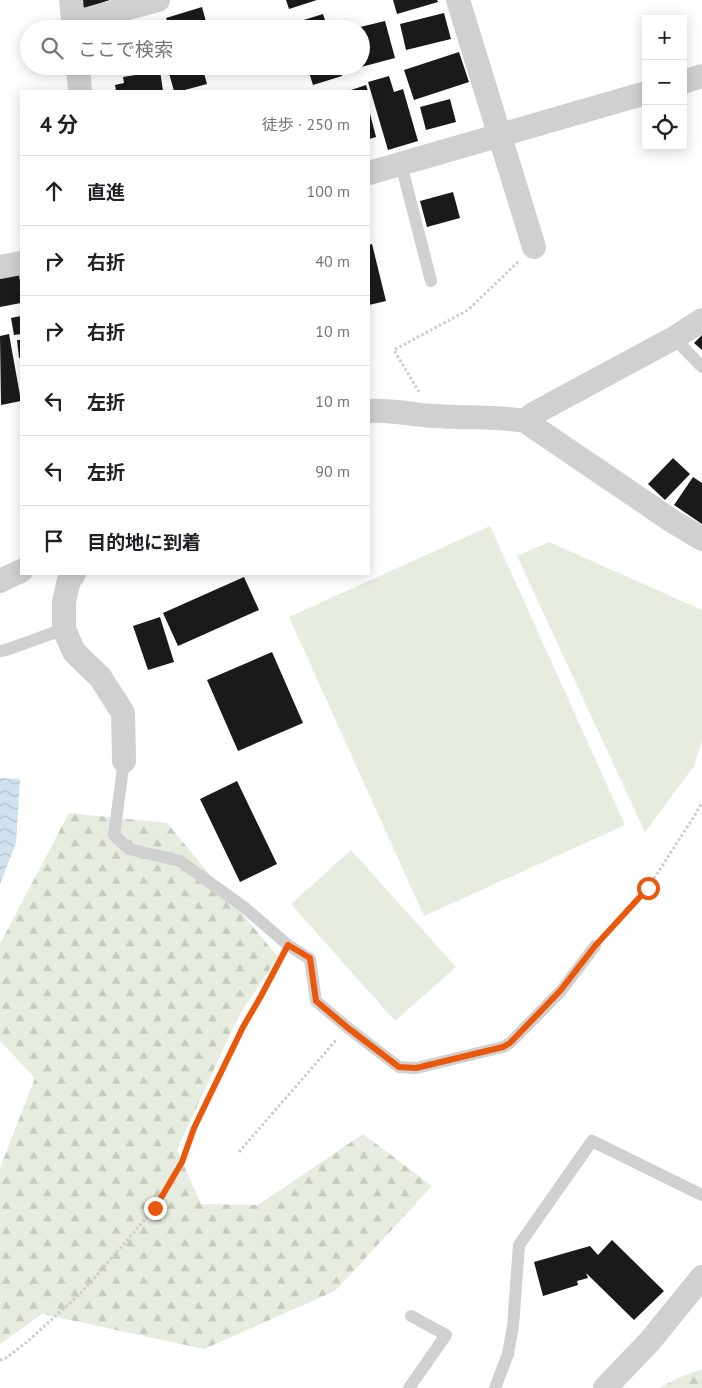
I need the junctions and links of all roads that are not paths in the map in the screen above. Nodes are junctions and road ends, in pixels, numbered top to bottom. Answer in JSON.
{"nodes":[{"id":1,"x":71,"y":0,"type":"edge"},
{"id":2,"x":158,"y":0,"type":"edge"},
{"id":3,"x":458,"y":0,"type":"edge"},
{"id":4,"x":73,"y":20,"type":"edge"},
{"id":5,"x":93,"y":20,"type":"edge"},
{"id":6,"x":79,"y":75,"type":"edge"},
{"id":7,"x":702,"y":76,"type":"edge"},
{"id":8,"x":687,"y":81,"type":"edge"},
{"id":9,"x":80,"y":90,"type":"edge"},
{"id":10,"x":642,"y":94,"type":"edge"},
{"id":11,"x":500,"y":135,"type":"junction"},
{"id":12,"x":401,"y":164,"type":"junction"},
{"id":13,"x":370,"y":173,"type":"edge"},
{"id":14,"x":534,"y":247,"type":"road end"},
{"id":15,"x":20,"y":263,"type":"edge"},
{"id":16,"x":0,"y":267,"type":"edge"},
{"id":17,"x":430,"y":281,"type":"dead end"},
{"id":18,"x":702,"y":320,"type":"edge"},
{"id":19,"x":674,"y":338,"type":"junction"},
{"id":20,"x":702,"y":367,"type":"edge"},
{"id":21,"x":370,"y":411,"type":"edge"},
{"id":22,"x":525,"y":421,"type":"junction"},
{"id":23,"x":702,"y":539,"type":"edge"},
{"id":24,"x":20,"y":571,"type":"edge"},
{"id":25,"x":73,"y":575,"type":"edge"},
{"id":26,"x":0,"y":581,"type":"edge"},
{"id":27,"x":64,"y":629,"type":"junction"},
{"id":28,"x":0,"y":651,"type":"edge"},
{"id":29,"x":124,"y":761,"type":"joint"},
{"id":30,"x":595,"y":946,"type":"road end"},
{"id":31,"x":702,"y":1195,"type":"edge"},
{"id":32,"x":702,"y":1277,"type":"edge"},
{"id":33,"x":411,"y":1316,"type":"dead end"},
{"id":34,"x":409,"y":1388,"type":"edge"},
{"id":35,"x":495,"y":1388,"type":"edge"},
{"id":36,"x":605,"y":1388,"type":"edge"}],
"edges":[{"from":1,"to":4,"type":"street"},
{"from":2,"to":5,"type":"street"},
{"from":3,"to":11,"type":"street"},
{"from":6,"to":9,"type":"street"},
{"from":7,"to":8,"type":"street"},
{"from":10,"to":11,"type":"street"},
{"from":11,"to":12,"type":"street"},
{"from":11,"to":14,"type":"street"},
{"from":12,"to":13,"type":"street"},
{"from":12,"to":17,"type":"lane"},
{"from":15,"to":16,"type":"street"},
{"from":18,"to":19,"type":"street"},
{"from":19,"to":20,"type":"lane"},
{"from":19,"to":22,"type":"street"},
{"from":21,"to":22,"type":"street"},
{"from":22,"to":23,"type":"street"},
{"from":24,"to":26,"type":"street"},
{"from":25,"to":27,"type":"street"},
{"from":27,"to":28,"type":"lane"},
{"from":27,"to":29,"type":"street"},
{"from":29,"to":30,"type":"lane"},
{"from":31,"to":35,"type":"lane"},
{"from":32,"to":36,"type":"street"},
{"from":33,"to":34,"type":"lane"}]}
